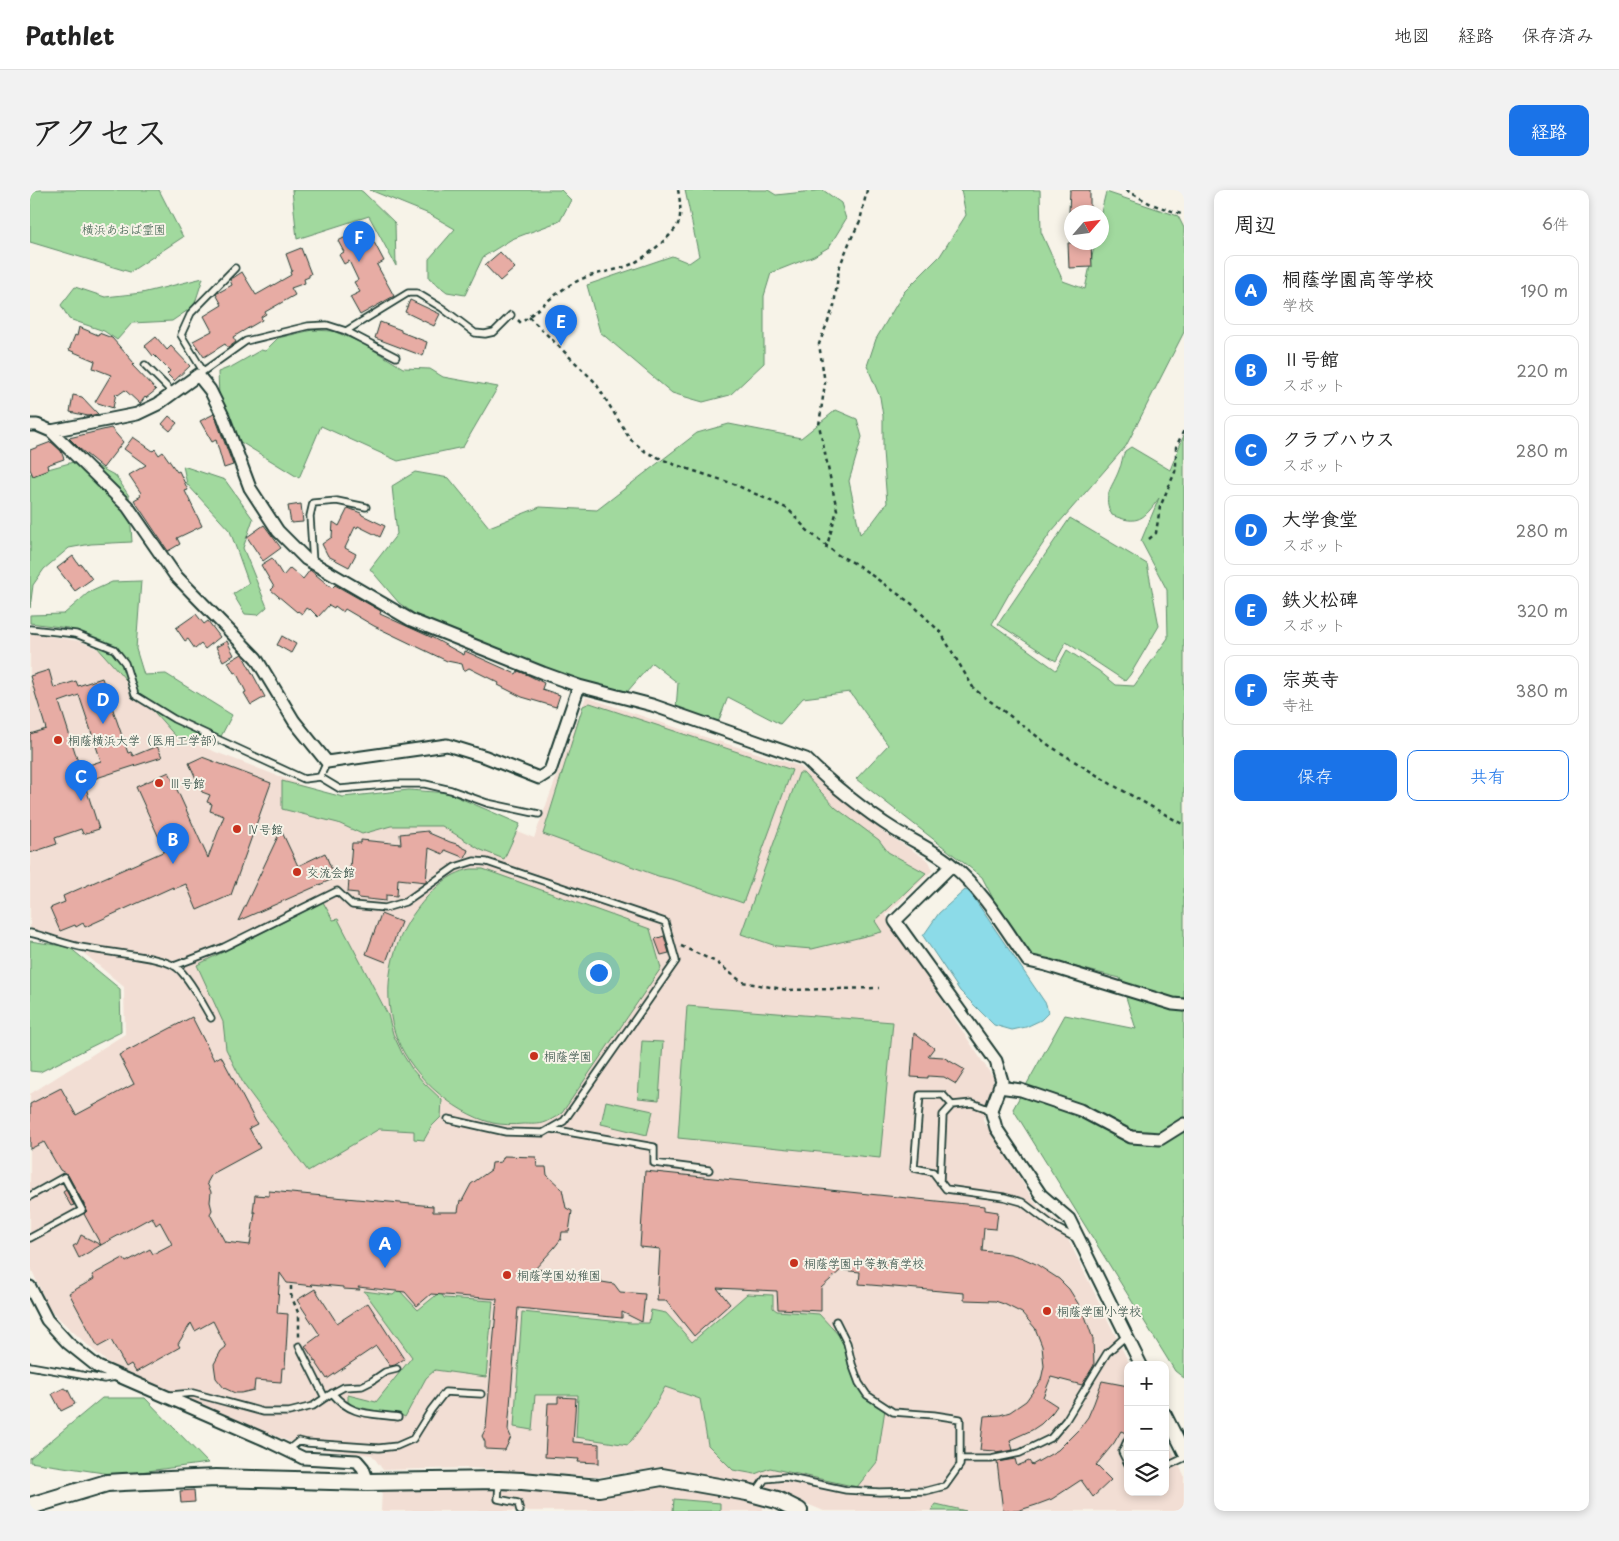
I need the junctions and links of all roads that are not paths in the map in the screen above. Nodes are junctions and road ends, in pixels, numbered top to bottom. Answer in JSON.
{"nodes":[{"id":1,"x":234,"y":268,"type":"dead end"},
{"id":2,"x":511,"y":315,"type":"road end"},
{"id":3,"x":346,"y":331,"type":"junction"},
{"id":4,"x":396,"y":357,"type":"dead end"},
{"id":5,"x":145,"y":365,"type":"dead end"},
{"id":6,"x":201,"y":373,"type":"junction"},
{"id":7,"x":172,"y":393,"type":"junction"},
{"id":8,"x":30,"y":425,"type":"edge"},
{"id":9,"x":51,"y":431,"type":"junction"},
{"id":10,"x":366,"y":507,"type":"dead end"},
{"id":11,"x":312,"y":563,"type":"junction"},
{"id":12,"x":30,"y":629,"type":"edge"},
{"id":13,"x":579,"y":686,"type":"junction"},
{"id":14,"x":326,"y":762,"type":"junction"},
{"id":15,"x":320,"y":777,"type":"junction"},
{"id":16,"x":539,"y":814,"type":"dead end"},
{"id":17,"x":952,"y":865,"type":"junction"},
{"id":18,"x":30,"y":933,"type":"edge"},
{"id":19,"x":174,"y":966,"type":"junction"},
{"id":20,"x":1184,"y":1005,"type":"edge"},
{"id":21,"x":211,"y":1018,"type":"dead end"},
{"id":22,"x":999,"y":1087,"type":"junction"},
{"id":23,"x":952,"y":1105,"type":"junction"},
{"id":24,"x":991,"y":1110,"type":"junction"},
{"id":25,"x":448,"y":1119,"type":"dead end"},
{"id":26,"x":1184,"y":1124,"type":"edge"},
{"id":27,"x":551,"y":1129,"type":"junction"},
{"id":28,"x":709,"y":1170,"type":"dead end"},
{"id":29,"x":940,"y":1182,"type":"junction"},
{"id":30,"x":30,"y":1196,"type":"edge"},
{"id":31,"x":30,"y":1238,"type":"edge"},
{"id":32,"x":1079,"y":1240,"type":"junction"},
{"id":33,"x":30,"y":1287,"type":"edge"},
{"id":34,"x":836,"y":1321,"type":"dead end"},
{"id":35,"x":1126,"y":1336,"type":"junction"},
{"id":36,"x":299,"y":1346,"type":"road end"},
{"id":37,"x":1139,"y":1361,"type":"edge"},
{"id":38,"x":30,"y":1366,"type":"edge"},
{"id":39,"x":397,"y":1369,"type":"dead end"},
{"id":40,"x":120,"y":1376,"type":"junction"},
{"id":41,"x":332,"y":1393,"type":"junction"},
{"id":42,"x":481,"y":1394,"type":"dead end"},
{"id":43,"x":166,"y":1396,"type":"junction"},
{"id":44,"x":325,"y":1398,"type":"junction"},
{"id":45,"x":398,"y":1417,"type":"dead end"},
{"id":46,"x":1169,"y":1422,"type":"edge"},
{"id":47,"x":288,"y":1450,"type":"junction"},
{"id":48,"x":1184,"y":1452,"type":"edge"},
{"id":49,"x":1184,"y":1458,"type":"edge"},
{"id":50,"x":960,"y":1459,"type":"junction"},
{"id":51,"x":1169,"y":1465,"type":"edge"},
{"id":52,"x":499,"y":1480,"type":"junction"},
{"id":53,"x":368,"y":1482,"type":"junction"},
{"id":54,"x":755,"y":1494,"type":"junction"},
{"id":55,"x":30,"y":1506,"type":"edge"},
{"id":56,"x":520,"y":1511,"type":"edge"},
{"id":57,"x":799,"y":1511,"type":"edge"}],
"edges":[{"from":1,"to":6,"type":"lane"},
{"from":2,"to":3,"type":"lane"},
{"from":3,"to":4,"type":"lane"},
{"from":3,"to":6,"type":"lane"},
{"from":5,"to":7,"type":"lane"},
{"from":6,"to":7,"type":"street"},
{"from":6,"to":11,"type":"street"},
{"from":7,"to":9,"type":"street"},
{"from":8,"to":9,"type":"street"},
{"from":9,"to":14,"type":"street"},
{"from":10,"to":11,"type":"lane"},
{"from":11,"to":13,"type":"street"},
{"from":12,"to":15,"type":"lane"},
{"from":13,"to":14,"type":"street"},
{"from":13,"to":17,"type":"street"},
{"from":14,"to":15,"type":"lane"},
{"from":15,"to":16,"type":"lane"},
{"from":17,"to":20,"type":"street"},
{"from":17,"to":22,"type":"street"},
{"from":18,"to":19,"type":"lane"},
{"from":19,"to":21,"type":"lane"},
{"from":19,"to":27,"type":"lane"},
{"from":22,"to":24,"type":"street"},
{"from":22,"to":26,"type":"street"},
{"from":23,"to":24,"type":"lane"},
{"from":23,"to":29,"type":"lane"},
{"from":23,"to":29,"type":"lane"},
{"from":24,"to":32,"type":"street"},
{"from":25,"to":27,"type":"lane"},
{"from":27,"to":28,"type":"lane"},
{"from":29,"to":32,"type":"lane"},
{"from":30,"to":31,"type":"lane"},
{"from":32,"to":35,"type":"street"},
{"from":33,"to":40,"type":"street"},
{"from":34,"to":50,"type":"lane"},
{"from":35,"to":37,"type":"street"},
{"from":35,"to":50,"type":"lane"},
{"from":36,"to":44,"type":"lane"},
{"from":38,"to":40,"type":"lane"},
{"from":39,"to":41,"type":"lane"},
{"from":40,"to":43,"type":"street"},
{"from":41,"to":44,"type":"lane"},
{"from":41,"to":45,"type":"lane"},
{"from":42,"to":47,"type":"lane"},
{"from":43,"to":44,"type":"lane"},
{"from":43,"to":47,"type":"street"},
{"from":46,"to":48,"type":"street"},
{"from":47,"to":53,"type":"street"},
{"from":49,"to":51,"type":"lane"},
{"from":50,"to":54,"type":"lane"},
{"from":52,"to":53,"type":"street"},
{"from":52,"to":54,"type":"street"},
{"from":52,"to":56,"type":"lane"},
{"from":53,"to":55,"type":"street"},
{"from":54,"to":57,"type":"street"}]}
